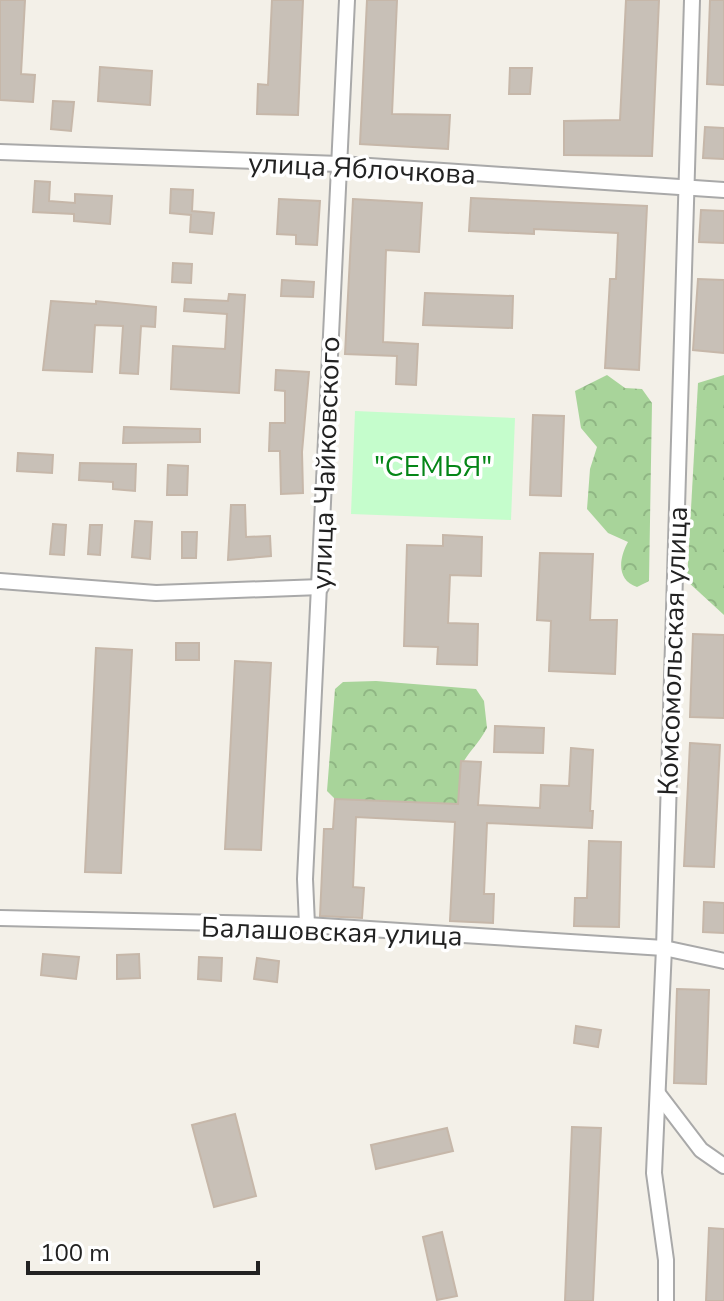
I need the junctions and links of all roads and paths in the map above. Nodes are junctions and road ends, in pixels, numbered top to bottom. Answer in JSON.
{"nodes":[{"id":1,"x":347,"y":0,"type":"edge"},
{"id":2,"x":692,"y":0,"type":"edge"},
{"id":3,"x":0,"y":152,"type":"edge"},
{"id":4,"x":340,"y":164,"type":"junction"},
{"id":5,"x":684,"y":189,"type":"junction"},
{"id":6,"x":724,"y":190,"type":"edge"},
{"id":7,"x":0,"y":581,"type":"edge"},
{"id":8,"x":321,"y":587,"type":"junction"},
{"id":9,"x":0,"y":918,"type":"edge"},
{"id":10,"x":307,"y":925,"type":"junction"},
{"id":11,"x":664,"y":948,"type":"junction"},
{"id":12,"x":724,"y":961,"type":"edge"},
{"id":13,"x":659,"y":1095,"type":"junction"},
{"id":14,"x":724,"y":1166,"type":"edge"},
{"id":15,"x":666,"y":1301,"type":"edge"}],
"edges":[{"from":1,"to":4,"type":"street","name":"улица Чайковского"},
{"from":2,"to":5,"type":"street","name":"Комсомольская улица"},
{"from":3,"to":4,"type":"street","name":"улица Яблочкова"},
{"from":4,"to":5,"type":"street","name":"улица Яблочкова"},
{"from":4,"to":8,"type":"street","name":"улица Чайковского"},
{"from":5,"to":6,"type":"street","name":"улица Яблочкова"},
{"from":5,"to":11,"type":"street","name":"Комсомольская улица"},
{"from":7,"to":8,"type":"street"},
{"from":8,"to":10,"type":"street","name":"улица Чайковского"},
{"from":9,"to":10,"type":"street","name":"Балашовская улица"},
{"from":10,"to":11,"type":"street","name":"Балашовская улица"},
{"from":11,"to":12,"type":"street","name":"Балашовская улица"},
{"from":11,"to":13,"type":"street","name":"Комсомольская улица"},
{"from":13,"to":14,"type":"street"},
{"from":13,"to":15,"type":"street","name":"Комсомольская улица"}]}
